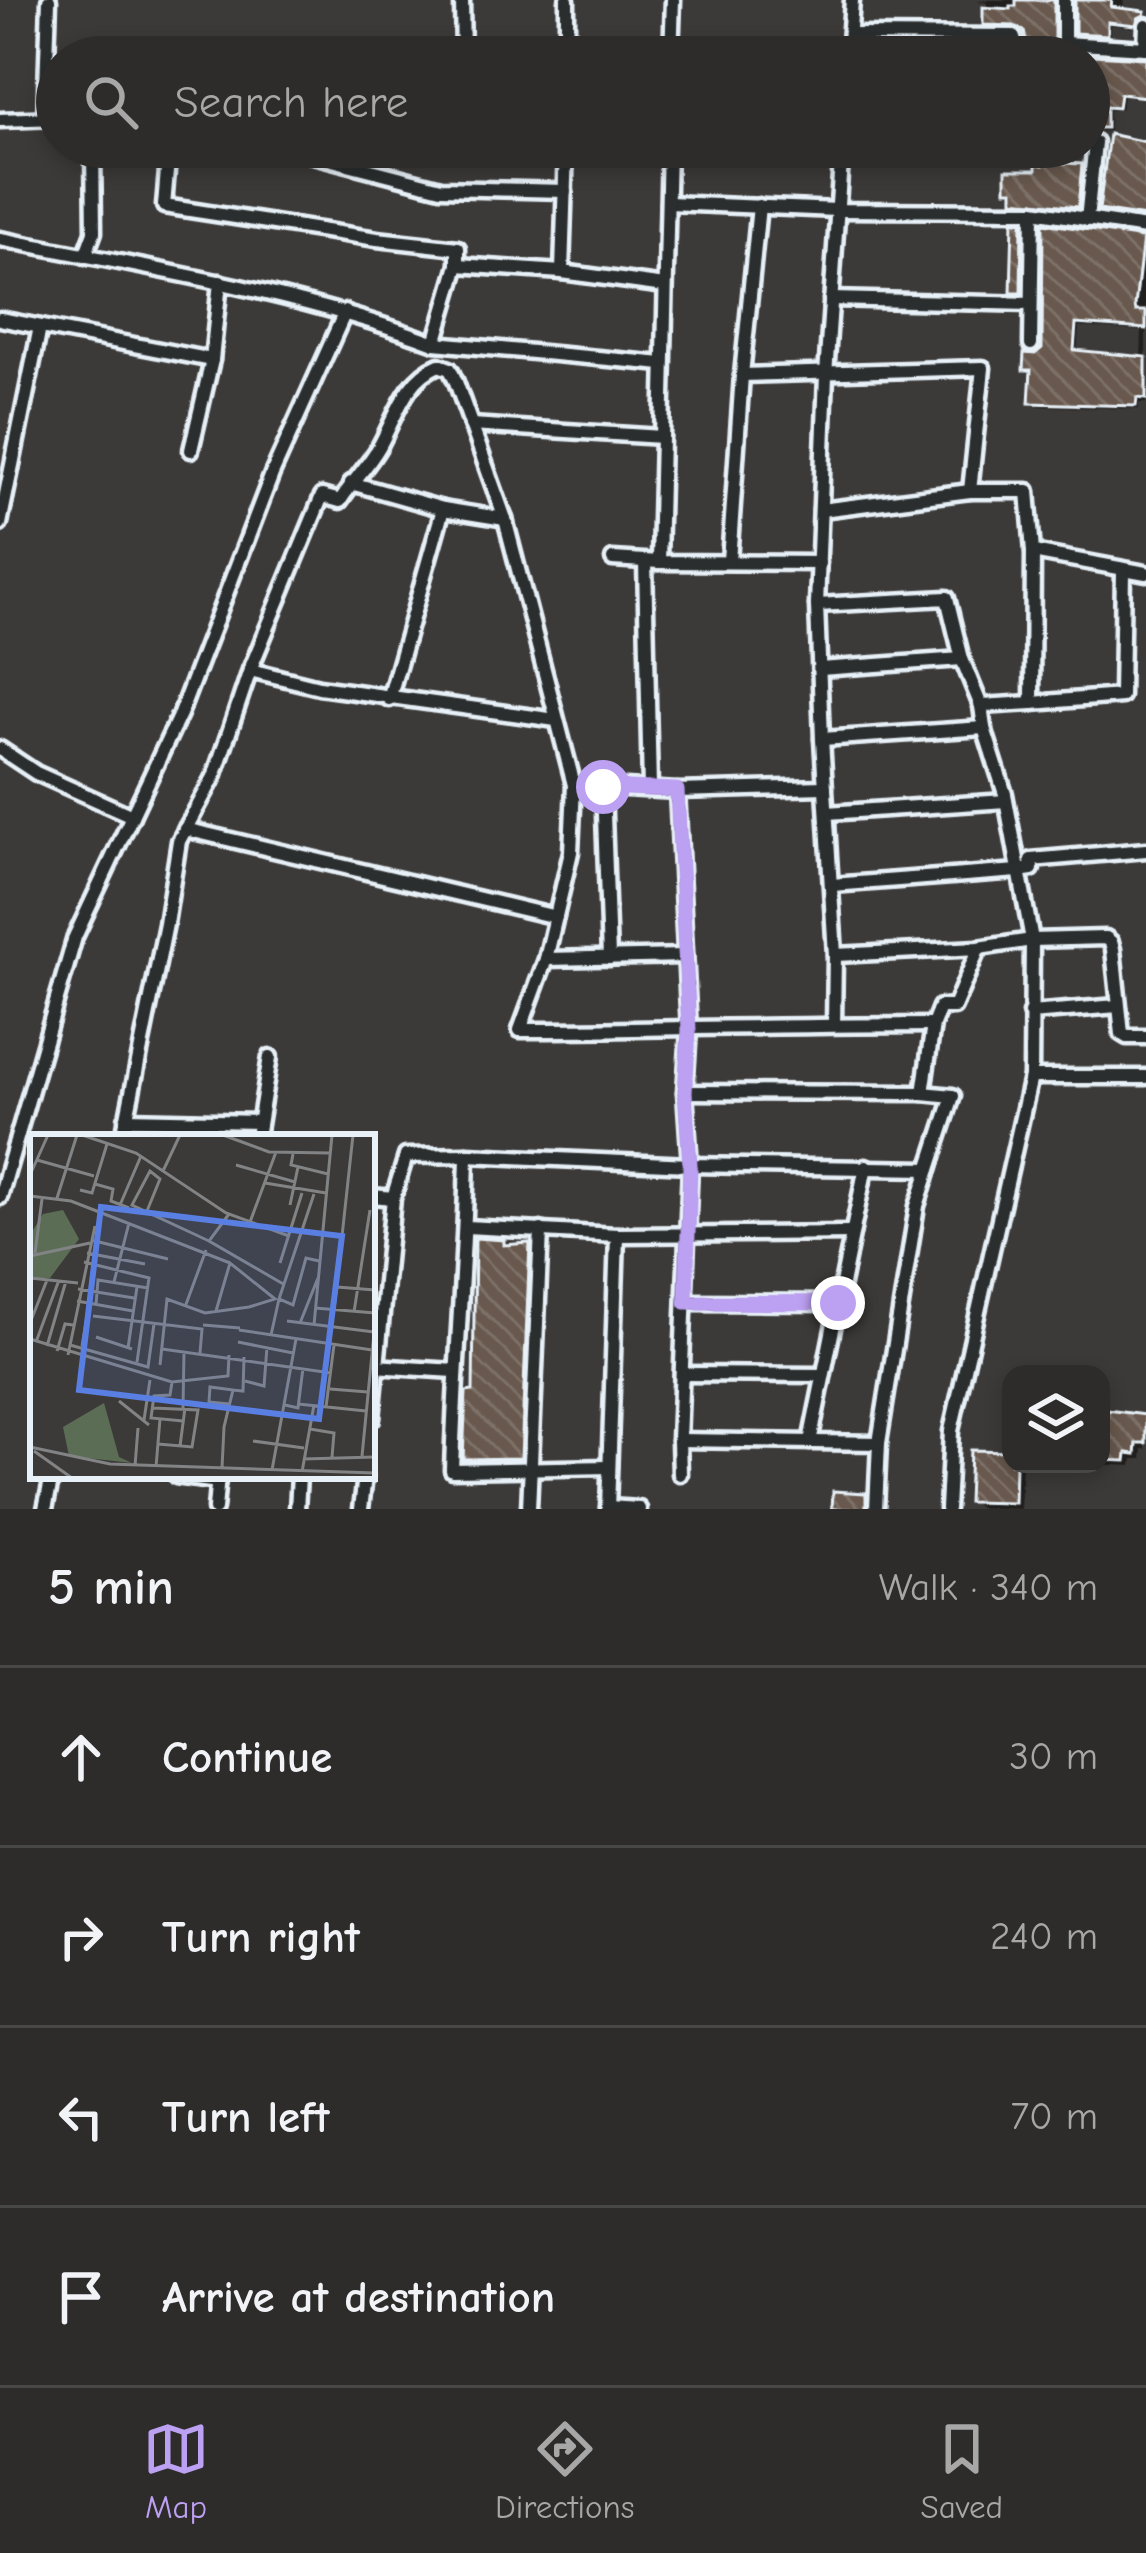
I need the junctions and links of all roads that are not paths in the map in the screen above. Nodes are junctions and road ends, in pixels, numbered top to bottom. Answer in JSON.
{"nodes":[{"id":1,"x":49,"y":0,"type":"edge"},
{"id":2,"x":462,"y":0,"type":"edge"},
{"id":3,"x":567,"y":0,"type":"edge"},
{"id":4,"x":673,"y":0,"type":"edge"},
{"id":5,"x":852,"y":0,"type":"edge"},
{"id":6,"x":1064,"y":0,"type":"edge"},
{"id":7,"x":1146,"y":26,"type":"edge"},
{"id":8,"x":850,"y":35,"type":"joint"},
{"id":9,"x":50,"y":36,"type":"edge"},
{"id":10,"x":463,"y":36,"type":"edge"},
{"id":11,"x":567,"y":36,"type":"edge"},
{"id":12,"x":672,"y":36,"type":"edge"},
{"id":13,"x":1013,"y":36,"type":"edge"},
{"id":14,"x":1064,"y":36,"type":"edge"},
{"id":15,"x":1145,"y":48,"type":"edge"},
{"id":16,"x":1110,"y":49,"type":"edge"},
{"id":17,"x":36,"y":119,"type":"edge"},
{"id":18,"x":0,"y":120,"type":"edge"},
{"id":19,"x":93,"y":168,"type":"edge"},
{"id":20,"x":167,"y":168,"type":"edge"},
{"id":21,"x":363,"y":168,"type":"edge"},
{"id":22,"x":566,"y":168,"type":"edge"},
{"id":23,"x":669,"y":168,"type":"edge"},
{"id":24,"x":840,"y":168,"type":"edge"},
{"id":25,"x":1092,"y":168,"type":"edge"},
{"id":26,"x":565,"y":191,"type":"junction"},
{"id":27,"x":668,"y":203,"type":"junction"},
{"id":28,"x":759,"y":206,"type":"junction"},
{"id":29,"x":837,"y":210,"type":"junction"},
{"id":30,"x":1033,"y":211,"type":"junction"},
{"id":31,"x":1087,"y":220,"type":"junction"},
{"id":32,"x":1146,"y":228,"type":"edge"},
{"id":33,"x":0,"y":239,"type":"edge"},
{"id":34,"x":86,"y":256,"type":"junction"},
{"id":35,"x":458,"y":265,"type":"junction"},
{"id":36,"x":562,"y":272,"type":"junction"},
{"id":37,"x":220,"y":282,"type":"junction"},
{"id":38,"x":665,"y":286,"type":"junction"},
{"id":39,"x":831,"y":298,"type":"junction"},
{"id":40,"x":1031,"y":304,"type":"junction"},
{"id":41,"x":346,"y":312,"type":"junction"},
{"id":42,"x":0,"y":320,"type":"edge"},
{"id":43,"x":40,"y":327,"type":"junction"},
{"id":44,"x":435,"y":343,"type":"junction"},
{"id":45,"x":1030,"y":344,"type":"dead end"},
{"id":46,"x":212,"y":360,"type":"junction"},
{"id":47,"x":663,"y":364,"type":"junction"},
{"id":48,"x":742,"y":375,"type":"junction"},
{"id":49,"x":826,"y":375,"type":"junction"},
{"id":50,"x":471,"y":425,"type":"junction"},
{"id":51,"x":662,"y":437,"type":"junction"},
{"id":52,"x":191,"y":450,"type":"dead end"},
{"id":53,"x":351,"y":484,"type":"junction"},
{"id":54,"x":970,"y":490,"type":"junction"},
{"id":55,"x":443,"y":509,"type":"junction"},
{"id":56,"x":821,"y":510,"type":"junction"},
{"id":57,"x":505,"y":519,"type":"junction"},
{"id":58,"x":0,"y":524,"type":"edge"},
{"id":59,"x":1033,"y":552,"type":"junction"},
{"id":60,"x":613,"y":559,"type":"dead end"},
{"id":61,"x":730,"y":561,"type":"junction"},
{"id":62,"x":652,"y":562,"type":"junction"},
{"id":63,"x":819,"y":563,"type":"junction"},
{"id":64,"x":1124,"y":571,"type":"junction"},
{"id":65,"x":1146,"y":573,"type":"edge"},
{"id":66,"x":817,"y":605,"type":"junction"},
{"id":67,"x":962,"y":659,"type":"junction"},
{"id":68,"x":250,"y":670,"type":"junction"},
{"id":69,"x":820,"y":670,"type":"junction"},
{"id":70,"x":388,"y":699,"type":"junction"},
{"id":71,"x":1032,"y":703,"type":"junction"},
{"id":72,"x":980,"y":706,"type":"junction"},
{"id":73,"x":556,"y":720,"type":"junction"},
{"id":74,"x":984,"y":728,"type":"junction"},
{"id":75,"x":822,"y":739,"type":"junction"},
{"id":76,"x":0,"y":749,"type":"edge"},
{"id":77,"x":574,"y":785,"type":"junction"},
{"id":78,"x":603,"y":787,"type":"junction"},
{"id":79,"x":825,"y":788,"type":"junction"},
{"id":80,"x":650,"y":789,"type":"junction"},
{"id":81,"x":677,"y":790,"type":"junction"},
{"id":82,"x":1006,"y":800,"type":"junction"},
{"id":83,"x":826,"y":813,"type":"junction"},
{"id":84,"x":132,"y":816,"type":"junction"},
{"id":85,"x":185,"y":829,"type":"junction"},
{"id":86,"x":1146,"y":850,"type":"edge"},
{"id":87,"x":1018,"y":871,"type":"junction"},
{"id":88,"x":832,"y":885,"type":"junction"},
{"id":89,"x":556,"y":917,"type":"junction"},
{"id":90,"x":1031,"y":940,"type":"junction"},
{"id":91,"x":979,"y":948,"type":"junction"},
{"id":92,"x":835,"y":955,"type":"junction"},
{"id":93,"x":685,"y":956,"type":"junction"},
{"id":94,"x":609,"y":958,"type":"junction"},
{"id":95,"x":546,"y":959,"type":"junction"},
{"id":96,"x":1118,"y":1006,"type":"junction"},
{"id":97,"x":1030,"y":1013,"type":"junction"},
{"id":98,"x":933,"y":1024,"type":"junction"},
{"id":99,"x":834,"y":1025,"type":"junction"},
{"id":100,"x":689,"y":1030,"type":"junction"},
{"id":101,"x":1146,"y":1037,"type":"edge"},
{"id":102,"x":270,"y":1057,"type":"dead end"},
{"id":103,"x":1030,"y":1076,"type":"junction"},
{"id":104,"x":1146,"y":1077,"type":"edge"},
{"id":105,"x":685,"y":1092,"type":"junction"},
{"id":106,"x":923,"y":1093,"type":"junction"},
{"id":107,"x":127,"y":1119,"type":"junction"},
{"id":108,"x":190,"y":1121,"type":"junction"},
{"id":109,"x":258,"y":1130,"type":"edge"},
{"id":110,"x":123,"y":1134,"type":"edge"},
{"id":111,"x":188,"y":1134,"type":"edge"},
{"id":112,"x":467,"y":1155,"type":"junction"},
{"id":113,"x":690,"y":1165,"type":"junction"},
{"id":114,"x":866,"y":1166,"type":"junction"},
{"id":115,"x":929,"y":1169,"type":"junction"},
{"id":116,"x":375,"y":1196,"type":"edge"},
{"id":117,"x":0,"y":1197,"type":"edge"},
{"id":118,"x":393,"y":1198,"type":"junction"},
{"id":119,"x":466,"y":1227,"type":"junction"},
{"id":120,"x":541,"y":1230,"type":"junction"},
{"id":121,"x":853,"y":1233,"type":"junction"},
{"id":122,"x":617,"y":1235,"type":"junction"},
{"id":123,"x":688,"y":1235,"type":"junction"},
{"id":124,"x":686,"y":1302,"type":"junction"},
{"id":125,"x":838,"y":1303,"type":"junction"},
{"id":126,"x":375,"y":1366,"type":"edge"},
{"id":127,"x":455,"y":1371,"type":"junction"},
{"id":128,"x":683,"y":1374,"type":"junction"},
{"id":129,"x":824,"y":1375,"type":"junction"},
{"id":130,"x":679,"y":1440,"type":"junction"},
{"id":131,"x":810,"y":1442,"type":"junction"},
{"id":132,"x":879,"y":1443,"type":"junction"},
{"id":133,"x":609,"y":1467,"type":"junction"},
{"id":134,"x":531,"y":1469,"type":"junction"},
{"id":135,"x":680,"y":1474,"type":"dead end"},
{"id":136,"x":51,"y":1479,"type":"edge"},
{"id":137,"x":218,"y":1479,"type":"edge"},
{"id":138,"x":299,"y":1479,"type":"edge"},
{"id":139,"x":365,"y":1479,"type":"edge"},
{"id":140,"x":608,"y":1508,"type":"edge"},
{"id":141,"x":45,"y":1509,"type":"edge"},
{"id":142,"x":215,"y":1509,"type":"edge"},
{"id":143,"x":297,"y":1509,"type":"edge"},
{"id":144,"x":361,"y":1509,"type":"edge"},
{"id":145,"x":529,"y":1509,"type":"edge"},
{"id":146,"x":639,"y":1509,"type":"edge"},
{"id":147,"x":876,"y":1509,"type":"edge"},
{"id":148,"x":946,"y":1509,"type":"edge"}],
"edges":[{"from":1,"to":9,"type":"street"},
{"from":2,"to":10,"type":"street"},
{"from":3,"to":11,"type":"street"},
{"from":4,"to":12,"type":"street"},
{"from":5,"to":8,"type":"street"},
{"from":6,"to":14,"type":"street"},
{"from":7,"to":15,"type":"street"},
{"from":8,"to":13,"type":"street"},
{"from":15,"to":16,"type":"street"},
{"from":17,"to":18,"type":"street"},
{"from":19,"to":34,"type":"street"},
{"from":20,"to":35,"type":"street"},
{"from":21,"to":26,"type":"street"},
{"from":22,"to":26,"type":"street"},
{"from":23,"to":27,"type":"street"},
{"from":24,"to":29,"type":"street"},
{"from":25,"to":31,"type":"street"},
{"from":26,"to":36,"type":"street"},
{"from":27,"to":28,"type":"street"},
{"from":27,"to":38,"type":"street"},
{"from":28,"to":29,"type":"street"},
{"from":28,"to":48,"type":"street"},
{"from":29,"to":30,"type":"street"},
{"from":29,"to":39,"type":"street"},
{"from":30,"to":31,"type":"street"},
{"from":30,"to":40,"type":"street"},
{"from":31,"to":32,"type":"street"},
{"from":33,"to":34,"type":"street"},
{"from":34,"to":37,"type":"street"},
{"from":35,"to":36,"type":"street"},
{"from":35,"to":44,"type":"street"},
{"from":36,"to":38,"type":"street"},
{"from":37,"to":41,"type":"street"},
{"from":37,"to":46,"type":"street"},
{"from":38,"to":47,"type":"street"},
{"from":39,"to":40,"type":"street"},
{"from":39,"to":49,"type":"street"},
{"from":40,"to":45,"type":"street"},
{"from":41,"to":44,"type":"street"},
{"from":41,"to":84,"type":"street"},
{"from":42,"to":43,"type":"street"},
{"from":43,"to":46,"type":"street"},
{"from":43,"to":58,"type":"street"},
{"from":44,"to":47,"type":"street"},
{"from":46,"to":52,"type":"street"},
{"from":47,"to":51,"type":"street"},
{"from":48,"to":49,"type":"street"},
{"from":48,"to":61,"type":"street"},
{"from":49,"to":54,"type":"street"},
{"from":49,"to":56,"type":"street"},
{"from":50,"to":51,"type":"street"},
{"from":50,"to":53,"type":"street"},
{"from":50,"to":57,"type":"street"},
{"from":51,"to":62,"type":"street"},
{"from":53,"to":55,"type":"street"},
{"from":53,"to":68,"type":"street"},
{"from":54,"to":56,"type":"street"},
{"from":54,"to":59,"type":"street"},
{"from":55,"to":57,"type":"street"},
{"from":55,"to":70,"type":"street"},
{"from":56,"to":63,"type":"street"},
{"from":57,"to":73,"type":"street"},
{"from":59,"to":64,"type":"street"},
{"from":59,"to":71,"type":"street"},
{"from":60,"to":62,"type":"street"},
{"from":61,"to":62,"type":"street"},
{"from":61,"to":63,"type":"street"},
{"from":62,"to":80,"type":"street"},
{"from":63,"to":66,"type":"street"},
{"from":64,"to":65,"type":"street"},
{"from":64,"to":71,"type":"street"},
{"from":66,"to":67,"type":"street"},
{"from":66,"to":69,"type":"street"},
{"from":67,"to":69,"type":"street"},
{"from":67,"to":72,"type":"street"},
{"from":68,"to":70,"type":"street"},
{"from":68,"to":85,"type":"street"},
{"from":69,"to":75,"type":"street"},
{"from":70,"to":73,"type":"street"},
{"from":71,"to":72,"type":"street"},
{"from":72,"to":74,"type":"street"},
{"from":73,"to":77,"type":"street"},
{"from":74,"to":75,"type":"street"},
{"from":74,"to":82,"type":"street"},
{"from":75,"to":79,"type":"street"},
{"from":76,"to":84,"type":"street"},
{"from":77,"to":78,"type":"street"},
{"from":77,"to":89,"type":"street"},
{"from":78,"to":80,"type":"street"},
{"from":78,"to":94,"type":"street"},
{"from":79,"to":81,"type":"street"},
{"from":79,"to":83,"type":"street"},
{"from":80,"to":81,"type":"street"},
{"from":81,"to":93,"type":"street"},
{"from":82,"to":83,"type":"street"},
{"from":82,"to":87,"type":"street"},
{"from":83,"to":88,"type":"street"},
{"from":84,"to":117,"type":"street"},
{"from":85,"to":89,"type":"street"},
{"from":85,"to":107,"type":"street"},
{"from":86,"to":87,"type":"street"},
{"from":87,"to":88,"type":"street"},
{"from":87,"to":90,"type":"street"},
{"from":88,"to":92,"type":"street"},
{"from":89,"to":95,"type":"street"},
{"from":90,"to":91,"type":"street"},
{"from":90,"to":96,"type":"street"},
{"from":90,"to":97,"type":"street"},
{"from":91,"to":92,"type":"street"},
{"from":91,"to":98,"type":"street"},
{"from":92,"to":99,"type":"street"},
{"from":93,"to":94,"type":"street"},
{"from":93,"to":100,"type":"street"},
{"from":94,"to":95,"type":"street"},
{"from":95,"to":100,"type":"street"},
{"from":96,"to":97,"type":"street"},
{"from":96,"to":101,"type":"street"},
{"from":97,"to":103,"type":"street"},
{"from":98,"to":99,"type":"street"},
{"from":98,"to":106,"type":"street"},
{"from":99,"to":100,"type":"street"},
{"from":100,"to":105,"type":"street"},
{"from":102,"to":109,"type":"street"},
{"from":103,"to":104,"type":"street"},
{"from":103,"to":148,"type":"street"},
{"from":105,"to":106,"type":"street"},
{"from":105,"to":113,"type":"street"},
{"from":106,"to":115,"type":"street"},
{"from":107,"to":108,"type":"street"},
{"from":107,"to":110,"type":"street"},
{"from":108,"to":109,"type":"street"},
{"from":108,"to":111,"type":"street"},
{"from":112,"to":113,"type":"street"},
{"from":112,"to":118,"type":"street"},
{"from":112,"to":119,"type":"street"},
{"from":113,"to":114,"type":"street"},
{"from":113,"to":123,"type":"street"},
{"from":114,"to":115,"type":"street"},
{"from":114,"to":121,"type":"street"},
{"from":115,"to":132,"type":"street"},
{"from":116,"to":118,"type":"street"},
{"from":118,"to":126,"type":"street"},
{"from":119,"to":120,"type":"street"},
{"from":119,"to":127,"type":"street"},
{"from":120,"to":122,"type":"street"},
{"from":120,"to":134,"type":"street"},
{"from":121,"to":123,"type":"street"},
{"from":121,"to":125,"type":"street"},
{"from":122,"to":123,"type":"street"},
{"from":122,"to":133,"type":"street"},
{"from":123,"to":124,"type":"street"},
{"from":124,"to":125,"type":"street"},
{"from":124,"to":128,"type":"street"},
{"from":125,"to":129,"type":"street"},
{"from":126,"to":127,"type":"street"},
{"from":127,"to":134,"type":"street"},
{"from":128,"to":129,"type":"street"},
{"from":128,"to":130,"type":"street"},
{"from":129,"to":131,"type":"street"},
{"from":130,"to":131,"type":"street"},
{"from":130,"to":135,"type":"street"},
{"from":131,"to":132,"type":"street"},
{"from":132,"to":147,"type":"street"},
{"from":133,"to":134,"type":"street"},
{"from":133,"to":140,"type":"street"},
{"from":134,"to":145,"type":"street"},
{"from":136,"to":141,"type":"street"},
{"from":137,"to":142,"type":"street"},
{"from":138,"to":143,"type":"street"},
{"from":139,"to":144,"type":"street"},
{"from":140,"to":146,"type":"street"}]}
